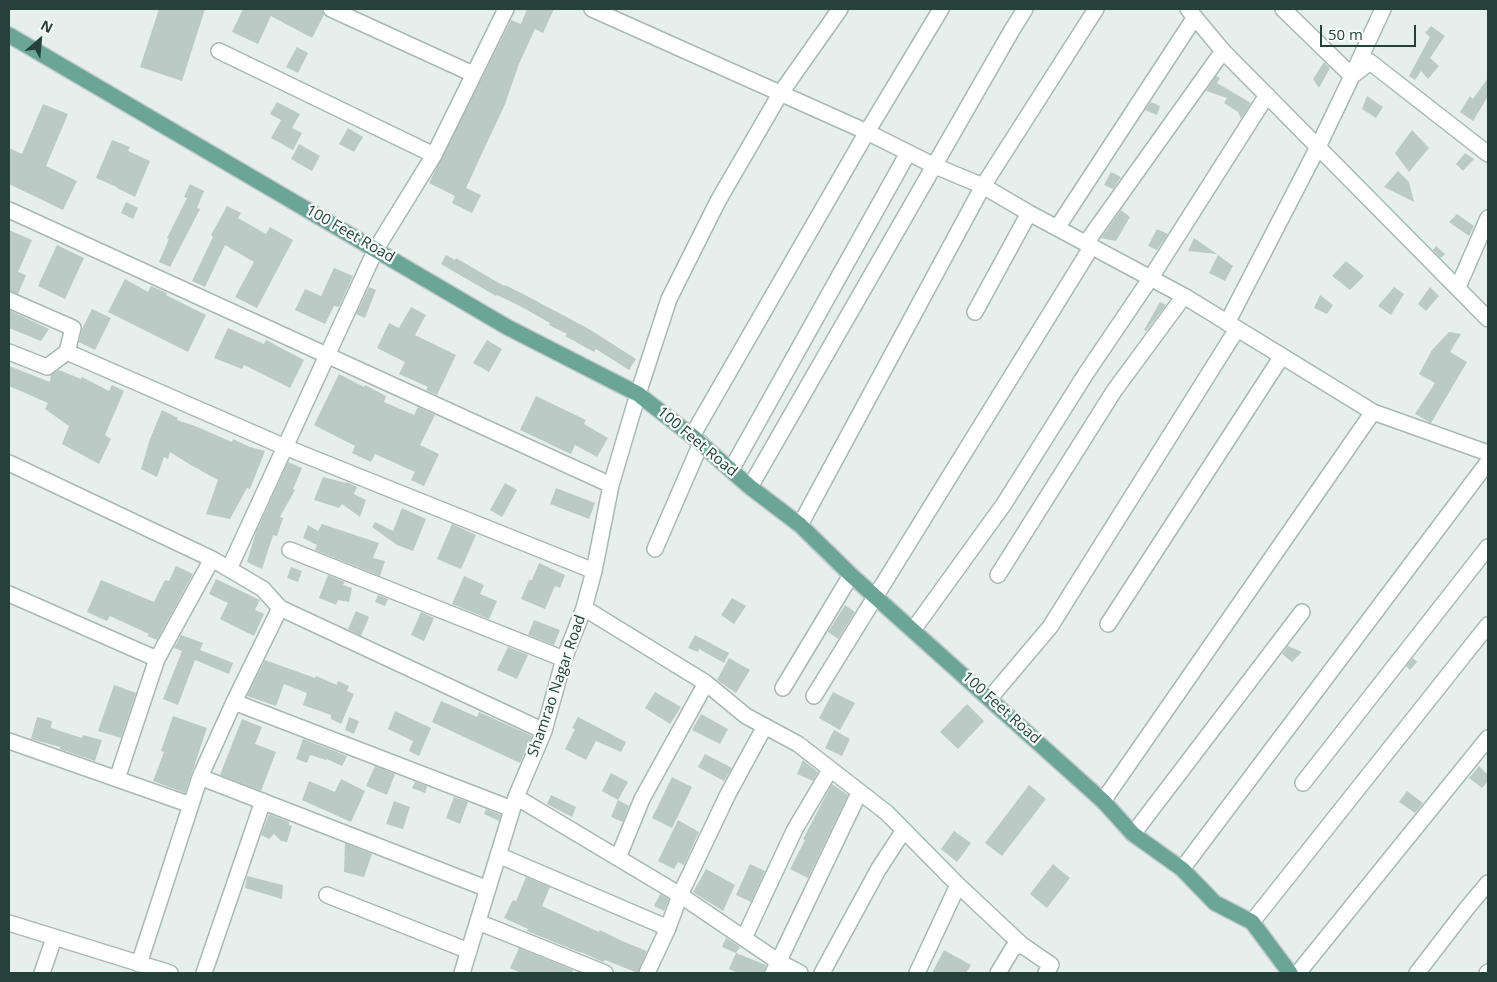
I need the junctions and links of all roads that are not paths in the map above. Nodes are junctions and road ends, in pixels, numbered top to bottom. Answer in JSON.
{"nodes":[{"id":1,"x":331,"y":9,"type":"edge"},
{"id":2,"x":506,"y":9,"type":"edge"},
{"id":3,"x":592,"y":9,"type":"edge"},
{"id":4,"x":840,"y":9,"type":"edge"},
{"id":5,"x":940,"y":9,"type":"edge"},
{"id":6,"x":1025,"y":9,"type":"edge"},
{"id":7,"x":1096,"y":9,"type":"edge"},
{"id":8,"x":1283,"y":9,"type":"edge"},
{"id":9,"x":1383,"y":9,"type":"edge"},
{"id":10,"x":1192,"y":13,"type":"edge"},
{"id":11,"x":9,"y":35,"type":"edge"},
{"id":12,"x":219,"y":50,"type":"dead end"},
{"id":13,"x":1223,"y":51,"type":"junction"},
{"id":14,"x":473,"y":74,"type":"junction"},
{"id":15,"x":1352,"y":76,"type":"junction"},
{"id":16,"x":780,"y":94,"type":"junction"},
{"id":17,"x":1267,"y":95,"type":"junction"},
{"id":18,"x":867,"y":132,"type":"junction"},
{"id":19,"x":1318,"y":147,"type":"junction"},
{"id":20,"x":908,"y":153,"type":"junction"},
{"id":21,"x":1488,"y":154,"type":"edge"},
{"id":22,"x":434,"y":155,"type":"junction"},
{"id":23,"x":935,"y":166,"type":"junction"},
{"id":24,"x":983,"y":186,"type":"junction"},
{"id":25,"x":9,"y":210,"type":"edge"},
{"id":26,"x":1029,"y":213,"type":"junction"},
{"id":27,"x":1488,"y":218,"type":"edge"},
{"id":28,"x":1057,"y":228,"type":"junction"},
{"id":29,"x":1089,"y":244,"type":"junction"},
{"id":30,"x":376,"y":249,"type":"junction"},
{"id":31,"x":1150,"y":279,"type":"junction"},
{"id":32,"x":1458,"y":287,"type":"junction"},
{"id":33,"x":1184,"y":296,"type":"junction"},
{"id":34,"x":9,"y":300,"type":"edge"},
{"id":35,"x":975,"y":312,"type":"dead end"},
{"id":36,"x":1488,"y":319,"type":"edge"},
{"id":37,"x":1232,"y":326,"type":"junction"},
{"id":38,"x":9,"y":352,"type":"edge"},
{"id":39,"x":67,"y":352,"type":"junction"},
{"id":40,"x":327,"y":356,"type":"junction"},
{"id":41,"x":1282,"y":356,"type":"junction"},
{"id":42,"x":638,"y":394,"type":"junction"},
{"id":43,"x":1373,"y":412,"type":"junction"},
{"id":44,"x":697,"y":439,"type":"junction"},
{"id":45,"x":285,"y":447,"type":"junction"},
{"id":46,"x":1488,"y":453,"type":"edge"},
{"id":47,"x":1488,"y":462,"type":"edge"},
{"id":48,"x":9,"y":463,"type":"edge"},
{"id":49,"x":732,"y":470,"type":"junction"},
{"id":50,"x":611,"y":485,"type":"junction"},
{"id":51,"x":750,"y":487,"type":"junction"},
{"id":52,"x":800,"y":525,"type":"junction"},
{"id":53,"x":1488,"y":547,"type":"edge"},
{"id":54,"x":656,"y":549,"type":"dead end"},
{"id":55,"x":290,"y":550,"type":"dead end"},
{"id":56,"x":212,"y":559,"type":"junction"},
{"id":57,"x":229,"y":569,"type":"junction"},
{"id":58,"x":594,"y":571,"type":"junction"},
{"id":59,"x":851,"y":575,"type":"junction"},
{"id":60,"x":998,"y":575,"type":"dead end"},
{"id":61,"x":9,"y":594,"type":"edge"},
{"id":62,"x":875,"y":597,"type":"junction"},
{"id":63,"x":280,"y":608,"type":"junction"},
{"id":64,"x":584,"y":608,"type":"junction"},
{"id":65,"x":1302,"y":612,"type":"dead end"},
{"id":66,"x":1108,"y":624,"type":"dead end"},
{"id":67,"x":1488,"y":625,"type":"edge"},
{"id":68,"x":913,"y":630,"type":"junction"},
{"id":69,"x":157,"y":659,"type":"junction"},
{"id":70,"x":564,"y":659,"type":"junction"},
{"id":71,"x":706,"y":683,"type":"junction"},
{"id":72,"x":783,"y":688,"type":"dead end"},
{"id":73,"x":814,"y":696,"type":"dead end"},
{"id":74,"x":990,"y":698,"type":"junction"},
{"id":75,"x":234,"y":702,"type":"junction"},
{"id":76,"x":765,"y":726,"type":"junction"},
{"id":77,"x":544,"y":732,"type":"junction"},
{"id":78,"x":1488,"y":738,"type":"edge"},
{"id":79,"x":9,"y":741,"type":"edge"},
{"id":80,"x":830,"y":770,"type":"junction"},
{"id":81,"x":200,"y":777,"type":"junction"},
{"id":82,"x":116,"y":779,"type":"junction"},
{"id":83,"x":1303,"y":783,"type":"dead end"},
{"id":84,"x":859,"y":793,"type":"junction"},
{"id":85,"x":263,"y":801,"type":"junction"},
{"id":86,"x":1103,"y":801,"type":"junction"},
{"id":87,"x":514,"y":803,"type":"junction"},
{"id":88,"x":191,"y":805,"type":"junction"},
{"id":89,"x":904,"y":830,"type":"junction"},
{"id":90,"x":1133,"y":834,"type":"junction"},
{"id":91,"x":498,"y":855,"type":"junction"},
{"id":92,"x":618,"y":858,"type":"junction"},
{"id":93,"x":1182,"y":869,"type":"junction"},
{"id":94,"x":1488,"y":883,"type":"edge"},
{"id":95,"x":958,"y":885,"type":"junction"},
{"id":96,"x":488,"y":889,"type":"junction"},
{"id":97,"x":327,"y":895,"type":"dead end"},
{"id":98,"x":680,"y":895,"type":"junction"},
{"id":99,"x":478,"y":922,"type":"junction"},
{"id":100,"x":1252,"y":922,"type":"junction"},
{"id":101,"x":9,"y":923,"type":"edge"},
{"id":102,"x":668,"y":928,"type":"junction"},
{"id":103,"x":54,"y":938,"type":"junction"},
{"id":104,"x":744,"y":938,"type":"junction"},
{"id":105,"x":1022,"y":945,"type":"junction"},
{"id":106,"x":469,"y":951,"type":"junction"},
{"id":107,"x":139,"y":964,"type":"junction"},
{"id":108,"x":776,"y":968,"type":"edge"},
{"id":109,"x":42,"y":973,"type":"edge"},
{"id":110,"x":170,"y":973,"type":"edge"},
{"id":111,"x":204,"y":973,"type":"edge"},
{"id":112,"x":462,"y":973,"type":"edge"},
{"id":113,"x":605,"y":973,"type":"edge"},
{"id":114,"x":647,"y":973,"type":"edge"},
{"id":115,"x":800,"y":973,"type":"edge"},
{"id":116,"x":822,"y":973,"type":"edge"},
{"id":117,"x":916,"y":973,"type":"edge"},
{"id":118,"x":998,"y":973,"type":"edge"},
{"id":119,"x":1046,"y":973,"type":"edge"},
{"id":120,"x":1290,"y":973,"type":"edge"},
{"id":121,"x":1298,"y":973,"type":"edge"},
{"id":122,"x":1417,"y":973,"type":"edge"}],
"edges":[{"from":1,"to":14,"type":"street"},
{"from":2,"to":14,"type":"street"},
{"from":3,"to":16,"type":"street"},
{"from":4,"to":16,"type":"street","name":"Shamrao Nagar Road"},
{"from":5,"to":18,"type":"street"},
{"from":6,"to":23,"type":"street"},
{"from":7,"to":24,"type":"street"},
{"from":8,"to":15,"type":"street"},
{"from":9,"to":15,"type":"street"},
{"from":10,"to":13,"type":"street"},
{"from":10,"to":28,"type":"street"},
{"from":11,"to":30,"type":"main road","name":"100 Feet Road"},
{"from":12,"to":22,"type":"street"},
{"from":13,"to":17,"type":"street"},
{"from":13,"to":29,"type":"street"},
{"from":14,"to":22,"type":"street"},
{"from":15,"to":19,"type":"street"},
{"from":15,"to":21,"type":"street"},
{"from":16,"to":18,"type":"street"},
{"from":16,"to":42,"type":"street","name":"Shamrao Nagar Road"},
{"from":17,"to":19,"type":"street"},
{"from":17,"to":31,"type":"street"},
{"from":18,"to":20,"type":"street"},
{"from":18,"to":44,"type":"street"},
{"from":19,"to":32,"type":"street"},
{"from":19,"to":37,"type":"street"},
{"from":20,"to":23,"type":"street"},
{"from":20,"to":49,"type":"street"},
{"from":22,"to":30,"type":"street"},
{"from":23,"to":24,"type":"street"},
{"from":23,"to":51,"type":"street"},
{"from":24,"to":26,"type":"street"},
{"from":24,"to":52,"type":"street"},
{"from":25,"to":40,"type":"street"},
{"from":26,"to":28,"type":"street"},
{"from":26,"to":35,"type":"street"},
{"from":27,"to":32,"type":"street"},
{"from":28,"to":29,"type":"street"},
{"from":29,"to":31,"type":"street"},
{"from":29,"to":62,"type":"street"},
{"from":30,"to":40,"type":"street"},
{"from":30,"to":42,"type":"main road","name":"100 Feet Road"},
{"from":31,"to":33,"type":"street"},
{"from":31,"to":68,"type":"street"},
{"from":32,"to":36,"type":"street"},
{"from":33,"to":37,"type":"street"},
{"from":33,"to":60,"type":"street"},
{"from":34,"to":39,"type":"street"},
{"from":37,"to":41,"type":"street"},
{"from":37,"to":74,"type":"street"},
{"from":38,"to":39,"type":"street"},
{"from":39,"to":45,"type":"street"},
{"from":40,"to":45,"type":"street"},
{"from":40,"to":50,"type":"street"},
{"from":41,"to":43,"type":"street"},
{"from":41,"to":66,"type":"street"},
{"from":42,"to":44,"type":"main road","name":"100 Feet Road"},
{"from":42,"to":50,"type":"street","name":"Shamrao Nagar Road"},
{"from":43,"to":46,"type":"street"},
{"from":43,"to":86,"type":"street"},
{"from":44,"to":49,"type":"main road","name":"100 Feet Road"},
{"from":44,"to":54,"type":"street"},
{"from":45,"to":57,"type":"street"},
{"from":45,"to":58,"type":"street"},
{"from":47,"to":93,"type":"street"},
{"from":48,"to":56,"type":"street"},
{"from":49,"to":51,"type":"main road","name":"100 Feet Road"},
{"from":50,"to":58,"type":"street","name":"Shamrao Nagar Road"},
{"from":51,"to":52,"type":"main road","name":"100 Feet Road"},
{"from":52,"to":59,"type":"main road","name":"100 Feet Road"},
{"from":53,"to":83,"type":"street"},
{"from":55,"to":70,"type":"street"},
{"from":56,"to":57,"type":"street"},
{"from":56,"to":69,"type":"street"},
{"from":57,"to":63,"type":"street"},
{"from":58,"to":64,"type":"street","name":"Shamrao Nagar Road"},
{"from":59,"to":62,"type":"main road","name":"100 Feet Road"},
{"from":59,"to":72,"type":"street"},
{"from":61,"to":69,"type":"street"},
{"from":62,"to":68,"type":"main road","name":"100 Feet Road"},
{"from":62,"to":73,"type":"street"},
{"from":63,"to":75,"type":"street"},
{"from":63,"to":77,"type":"street"},
{"from":64,"to":70,"type":"street","name":"Shamrao Nagar Road"},
{"from":64,"to":71,"type":"street"},
{"from":65,"to":90,"type":"street"},
{"from":67,"to":100,"type":"street"},
{"from":68,"to":74,"type":"main road","name":"100 Feet Road"},
{"from":69,"to":82,"type":"street"},
{"from":70,"to":77,"type":"street","name":"Shamrao Nagar Road"},
{"from":71,"to":76,"type":"street"},
{"from":71,"to":92,"type":"street"},
{"from":74,"to":86,"type":"main road","name":"100 Feet Road"},
{"from":75,"to":81,"type":"street"},
{"from":75,"to":87,"type":"street"},
{"from":76,"to":80,"type":"street"},
{"from":76,"to":98,"type":"street"},
{"from":77,"to":87,"type":"street","name":"Shamrao Nagar Road"},
{"from":78,"to":121,"type":"street"},
{"from":79,"to":82,"type":"street"},
{"from":80,"to":84,"type":"street"},
{"from":80,"to":104,"type":"street"},
{"from":81,"to":85,"type":"street"},
{"from":81,"to":88,"type":"street"},
{"from":82,"to":88,"type":"street"},
{"from":84,"to":89,"type":"street"},
{"from":84,"to":108,"type":"street"},
{"from":85,"to":96,"type":"street"},
{"from":85,"to":111,"type":"street"},
{"from":86,"to":90,"type":"main road","name":"100 Feet Road"},
{"from":87,"to":91,"type":"street","name":"Shamrao Nagar Road"},
{"from":87,"to":92,"type":"street"},
{"from":88,"to":107,"type":"street"},
{"from":89,"to":95,"type":"street"},
{"from":89,"to":116,"type":"street"},
{"from":90,"to":93,"type":"main road","name":"100 Feet Road"},
{"from":91,"to":96,"type":"street","name":"Shamrao Nagar Road"},
{"from":91,"to":102,"type":"street"},
{"from":92,"to":98,"type":"street"},
{"from":93,"to":100,"type":"main road","name":"100 Feet Road"},
{"from":94,"to":122,"type":"street"},
{"from":95,"to":105,"type":"street"},
{"from":95,"to":117,"type":"street"},
{"from":96,"to":99,"type":"street","name":"Shamrao Nagar Road"},
{"from":97,"to":106,"type":"street"},
{"from":98,"to":102,"type":"street"},
{"from":98,"to":104,"type":"street"},
{"from":99,"to":106,"type":"street","name":"Shamrao Nagar Road"},
{"from":99,"to":113,"type":"street"},
{"from":100,"to":120,"type":"main road","name":"100 Feet Road"},
{"from":101,"to":103,"type":"street"},
{"from":102,"to":114,"type":"street"},
{"from":103,"to":107,"type":"street"},
{"from":103,"to":109,"type":"street"},
{"from":104,"to":108,"type":"street"},
{"from":105,"to":118,"type":"street"},
{"from":105,"to":119,"type":"street"},
{"from":106,"to":112,"type":"street","name":"Shamrao Nagar Road"},
{"from":107,"to":110,"type":"street"},
{"from":108,"to":115,"type":"street"}]}
